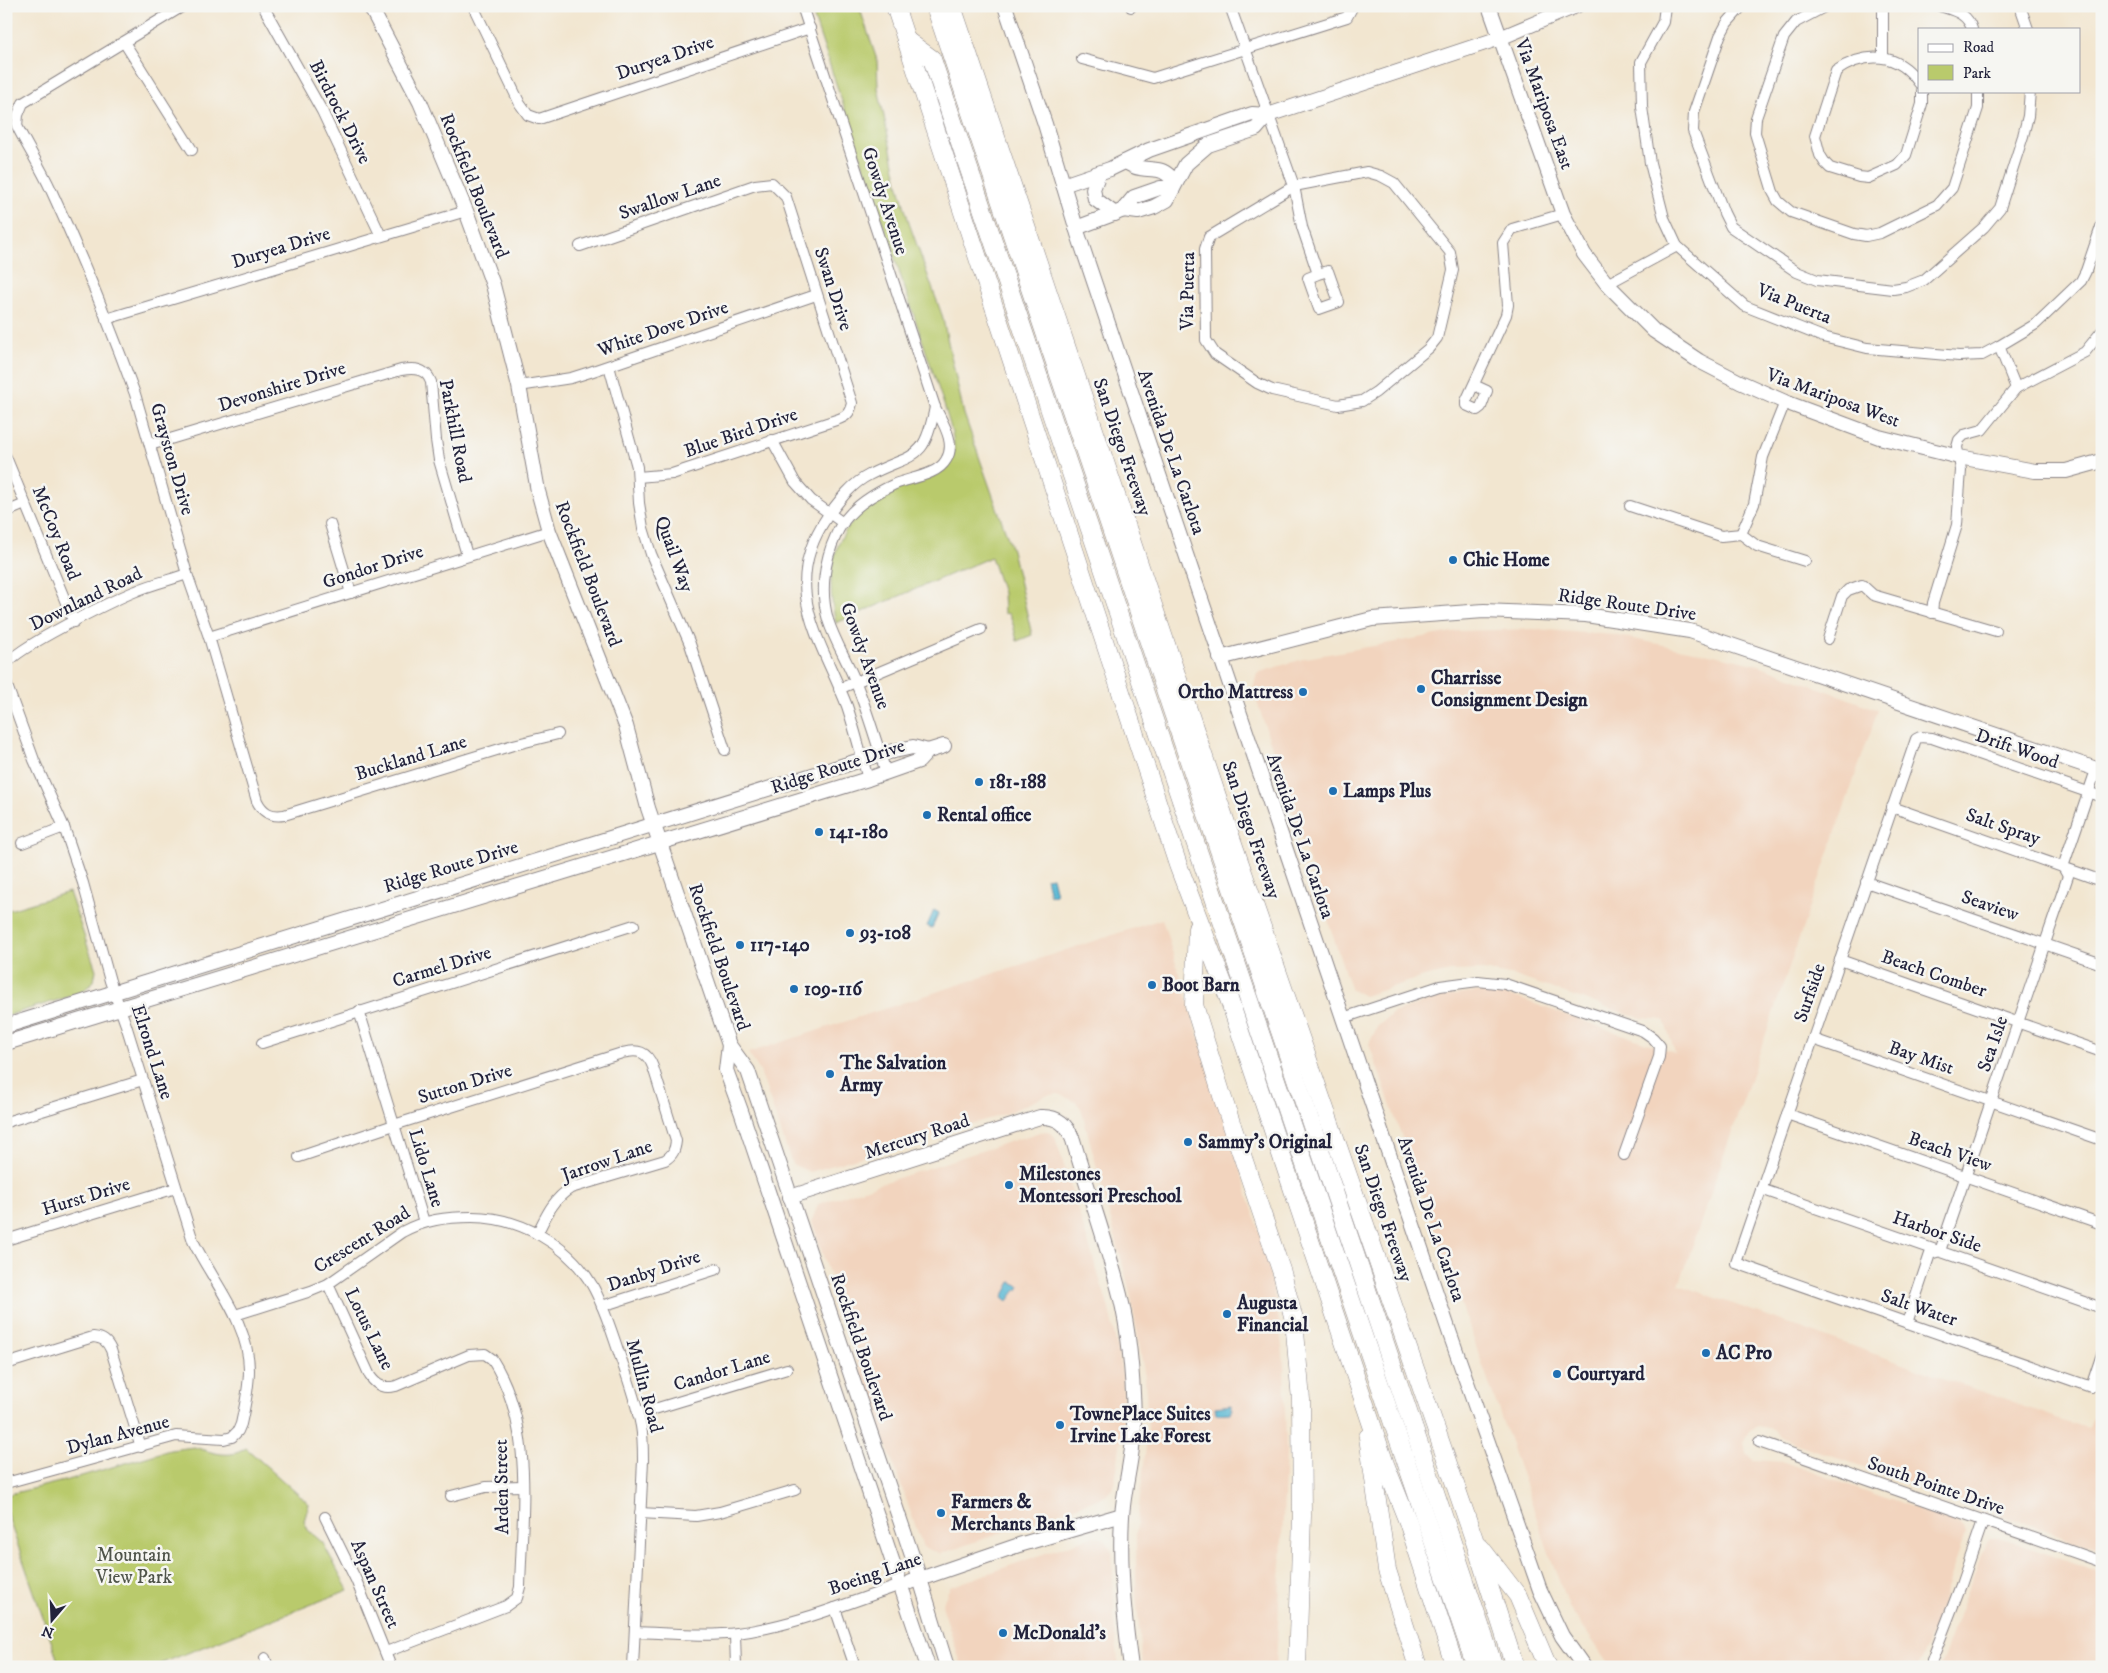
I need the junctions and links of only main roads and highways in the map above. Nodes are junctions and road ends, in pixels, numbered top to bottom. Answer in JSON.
{"nodes":[{"id":1,"x":370,"y":6,"type":"edge"},
{"id":2,"x":895,"y":6,"type":"edge"},
{"id":3,"x":935,"y":6,"type":"edge"},
{"id":4,"x":952,"y":6,"type":"edge"},
{"id":5,"x":1005,"y":6,"type":"edge"},
{"id":6,"x":1489,"y":6,"type":"edge"},
{"id":7,"x":1576,"y":6,"type":"edge"},
{"id":8,"x":1500,"y":38,"type":"junction"},
{"id":9,"x":906,"y":40,"type":"junction"},
{"id":10,"x":1268,"y":115,"type":"junction"},
{"id":11,"x":1125,"y":162,"type":"junction"},
{"id":12,"x":1099,"y":173,"type":"junction"},
{"id":13,"x":1174,"y":185,"type":"junction"},
{"id":14,"x":1063,"y":186,"type":"junction"},
{"id":15,"x":1119,"y":212,"type":"junction"},
{"id":16,"x":1076,"y":228,"type":"junction"},
{"id":17,"x":1699,"y":361,"type":"joint"},
{"id":18,"x":2102,"y":461,"type":"edge"},
{"id":19,"x":1220,"y":658,"type":"junction"},
{"id":20,"x":944,"y":746,"type":"dead end"},
{"id":21,"x":928,"y":751,"type":"junction"},
{"id":22,"x":2099,"y":771,"type":"edge"},
{"id":23,"x":654,"y":824,"type":"junction"},
{"id":24,"x":660,"y":842,"type":"junction"},
{"id":25,"x":1198,"y":922,"type":"junction"},
{"id":26,"x":6,"y":1026,"type":"edge"},
{"id":27,"x":6,"y":1043,"type":"edge"},
{"id":28,"x":729,"y":1045,"type":"junction"},
{"id":29,"x":767,"y":1188,"type":"junction"},
{"id":30,"x":790,"y":1196,"type":"junction"},
{"id":31,"x":1361,"y":1392,"type":"junction"},
{"id":32,"x":1122,"y":1515,"type":"junction"},
{"id":33,"x":1474,"y":1539,"type":"junction"},
{"id":34,"x":920,"y":1578,"type":"junction"},
{"id":35,"x":901,"y":1585,"type":"junction"},
{"id":36,"x":928,"y":1667,"type":"edge"},
{"id":37,"x":947,"y":1667,"type":"edge"},
{"id":38,"x":1131,"y":1667,"type":"edge"},
{"id":39,"x":1297,"y":1667,"type":"edge"},
{"id":40,"x":1418,"y":1667,"type":"edge"},
{"id":41,"x":1455,"y":1667,"type":"edge"},
{"id":42,"x":1476,"y":1667,"type":"edge"},
{"id":43,"x":1494,"y":1667,"type":"edge"},
{"id":44,"x":1515,"y":1667,"type":"edge"},
{"id":45,"x":1548,"y":1667,"type":"edge"},
{"id":46,"x":1584,"y":1667,"type":"edge"}],
"edges":[{"from":1,"to":23,"type":"main road","name":"Rockfield Boulevard"},
{"from":2,"to":9,"type":"highway"},
{"from":3,"to":43,"type":"highway"},
{"from":4,"to":33,"type":"highway","name":"San Diego Freeway"},
{"from":5,"to":14,"type":"main road","name":"Avenida De La Carlota"},
{"from":6,"to":8,"type":"main road","name":"Via Mariposa East"},
{"from":7,"to":8,"type":"main road"},
{"from":8,"to":10,"type":"main road"},
{"from":8,"to":17,"type":"main road","name":"Via Mariposa East"},
{"from":9,"to":25,"type":"highway"},
{"from":9,"to":42,"type":"highway"},
{"from":10,"to":11,"type":"main road"},
{"from":10,"to":13,"type":"main road"},
{"from":11,"to":12,"type":"main road"},
{"from":11,"to":13,"type":"main road"},
{"from":12,"to":14,"type":"main road"},
{"from":12,"to":15,"type":"main road"},
{"from":13,"to":15,"type":"main road"},
{"from":14,"to":16,"type":"main road","name":"Avenida De La Carlota"},
{"from":15,"to":16,"type":"main road"},
{"from":16,"to":19,"type":"main road","name":"Avenida De La Carlota"},
{"from":17,"to":18,"type":"main road","name":"Via Mariposa West"},
{"from":19,"to":22,"type":"main road","name":"Ridge Route Drive"},
{"from":19,"to":46,"type":"main road","name":"Avenida De La Carlota"},
{"from":20,"to":21,"type":"main road"},
{"from":21,"to":23,"type":"main road","name":"Ridge Route Drive"},
{"from":21,"to":24,"type":"main road","name":"Ridge Route Drive"},
{"from":23,"to":24,"type":"main road","name":"Rockfield Boulevard"},
{"from":23,"to":26,"type":"main road","name":"Ridge Route Drive"},
{"from":24,"to":27,"type":"main road","name":"Ridge Route Drive"},
{"from":24,"to":28,"type":"main road","name":"Rockfield Boulevard"},
{"from":25,"to":31,"type":"highway"},
{"from":25,"to":39,"type":"highway"},
{"from":28,"to":29,"type":"main road","name":"Rockfield Boulevard"},
{"from":28,"to":30,"type":"main road","name":"Rockfield Boulevard"},
{"from":29,"to":30,"type":"main road"},
{"from":29,"to":35,"type":"main road","name":"Rockfield Boulevard"},
{"from":30,"to":32,"type":"main road","name":"Mercury Road"},
{"from":30,"to":34,"type":"main road","name":"Rockfield Boulevard"},
{"from":31,"to":40,"type":"highway"},
{"from":31,"to":41,"type":"highway"},
{"from":32,"to":34,"type":"main road","name":"Boeing Lane"},
{"from":32,"to":38,"type":"main road"},
{"from":33,"to":44,"type":"highway","name":"San Diego Freeway"},
{"from":33,"to":45,"type":"highway"},
{"from":34,"to":35,"type":"main road","name":"Boeing Lane"},
{"from":34,"to":37,"type":"main road","name":"Rockfield Boulevard"},
{"from":35,"to":36,"type":"main road","name":"Rockfield Boulevard"}]}
